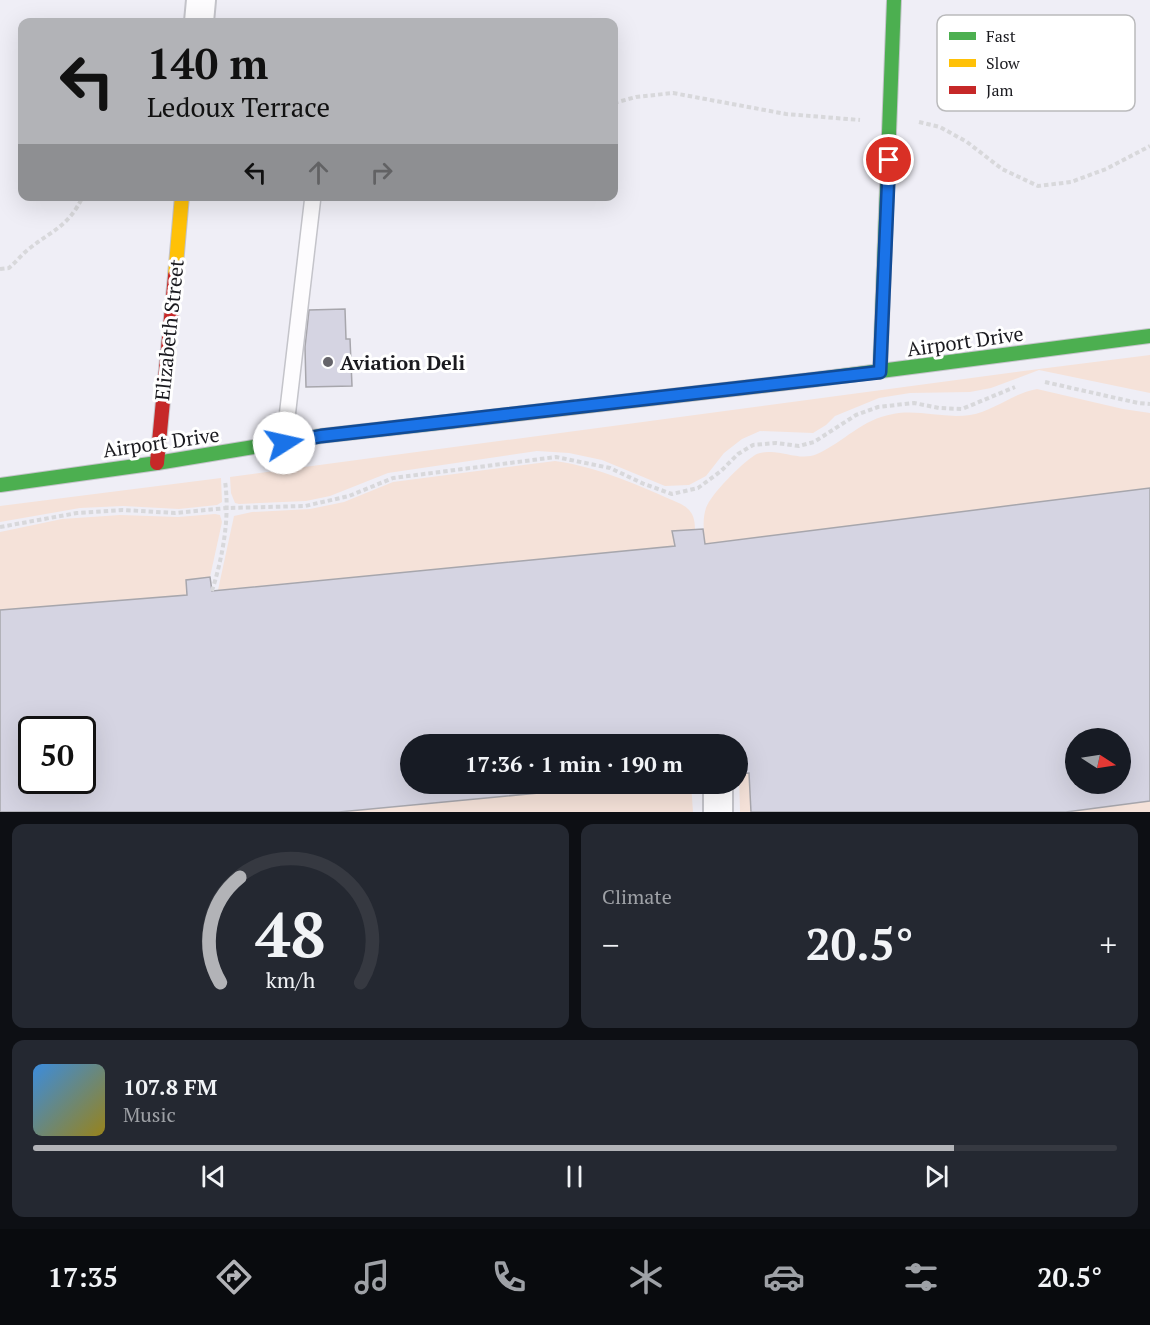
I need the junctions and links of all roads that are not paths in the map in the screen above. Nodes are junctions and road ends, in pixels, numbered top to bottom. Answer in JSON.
{"nodes":[{"id":1,"x":201,"y":0,"type":"edge"},
{"id":2,"x":894,"y":0,"type":"edge"},
{"id":3,"x":199,"y":18,"type":"edge"},
{"id":4,"x":182,"y":201,"type":"edge"},
{"id":5,"x":312,"y":201,"type":"edge"},
{"id":6,"x":1150,"y":336,"type":"edge"},
{"id":7,"x":880,"y":372,"type":"junction"},
{"id":8,"x":284,"y":443,"type":"junction"},
{"id":9,"x":157,"y":464,"type":"junction"},
{"id":10,"x":0,"y":484,"type":"edge"},
{"id":11,"x":718,"y":794,"type":"edge"},
{"id":12,"x":718,"y":812,"type":"edge"}],
"edges":[{"from":1,"to":3,"type":"street"},
{"from":2,"to":7,"type":"main road"},
{"from":4,"to":9,"type":"main road","name":"Elizabeth Street"},
{"from":5,"to":8,"type":"lane"},
{"from":6,"to":7,"type":"main road","name":"Airport Drive"},
{"from":7,"to":8,"type":"main road","name":"Airport Drive"},
{"from":8,"to":9,"type":"main road","name":"Airport Drive"},
{"from":9,"to":10,"type":"main road","name":"Airport Drive"},
{"from":11,"to":12,"type":"street"}]}
